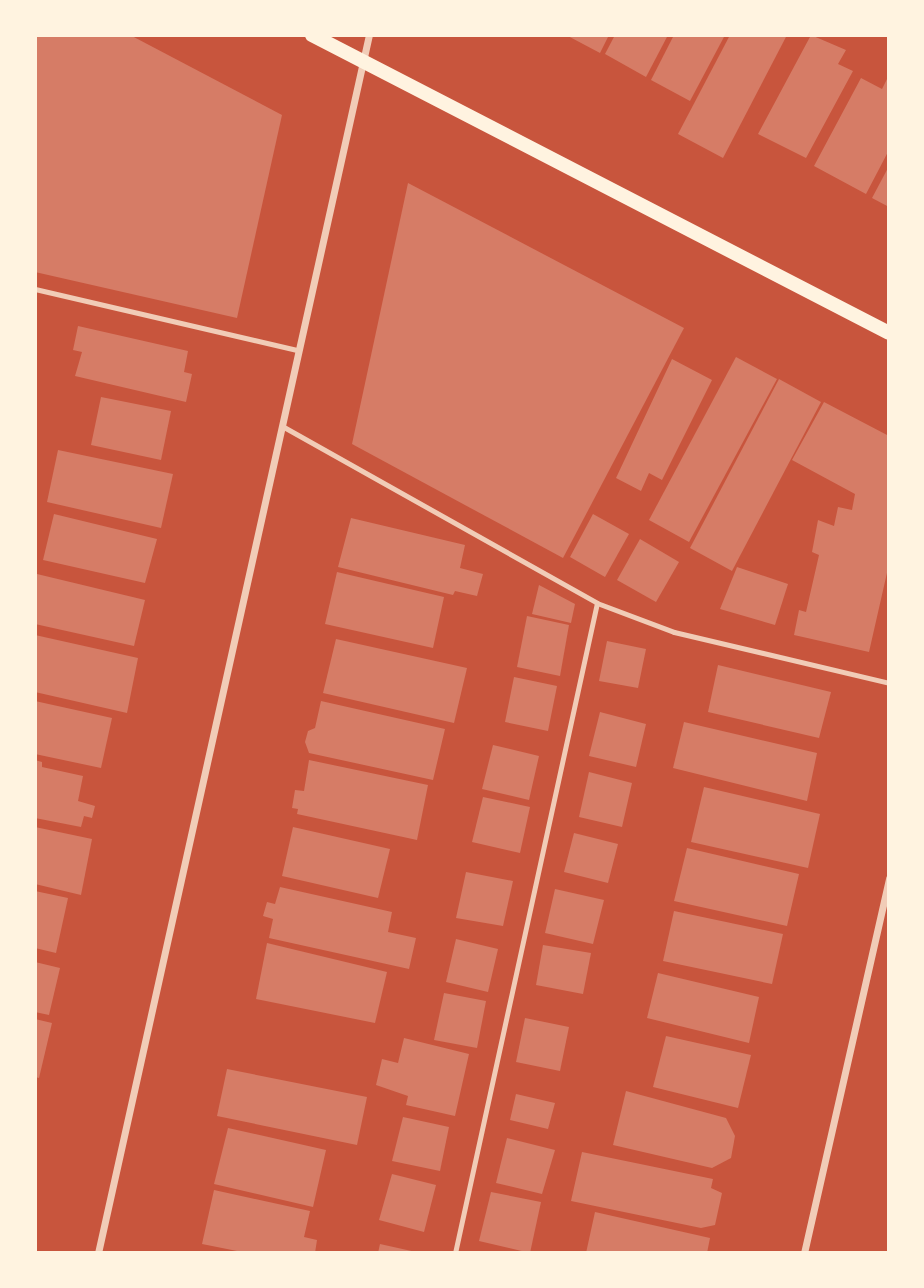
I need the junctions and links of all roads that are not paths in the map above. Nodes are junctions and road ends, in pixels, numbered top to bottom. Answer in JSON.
{"nodes":[{"id":1,"x":313,"y":35,"type":"edge"},
{"id":2,"x":369,"y":35,"type":"edge"},
{"id":3,"x":363,"y":61,"type":"junction"},
{"id":4,"x":35,"y":289,"type":"edge"},
{"id":5,"x":889,"y":333,"type":"edge"},
{"id":6,"x":298,"y":350,"type":"junction"},
{"id":7,"x":282,"y":426,"type":"junction"},
{"id":8,"x":597,"y":603,"type":"junction"},
{"id":9,"x":889,"y":682,"type":"edge"},
{"id":10,"x":889,"y":878,"type":"edge"},
{"id":11,"x":98,"y":1253,"type":"edge"},
{"id":12,"x":455,"y":1253,"type":"edge"},
{"id":13,"x":804,"y":1253,"type":"edge"}],
"edges":[{"from":1,"to":3,"type":"main road"},
{"from":2,"to":3,"type":"street"},
{"from":3,"to":5,"type":"main road"},
{"from":3,"to":6,"type":"street"},
{"from":4,"to":6,"type":"lane"},
{"from":6,"to":7,"type":"street"},
{"from":7,"to":8,"type":"lane"},
{"from":7,"to":11,"type":"street"},
{"from":8,"to":9,"type":"lane"},
{"from":8,"to":12,"type":"lane"},
{"from":10,"to":13,"type":"street"}]}
